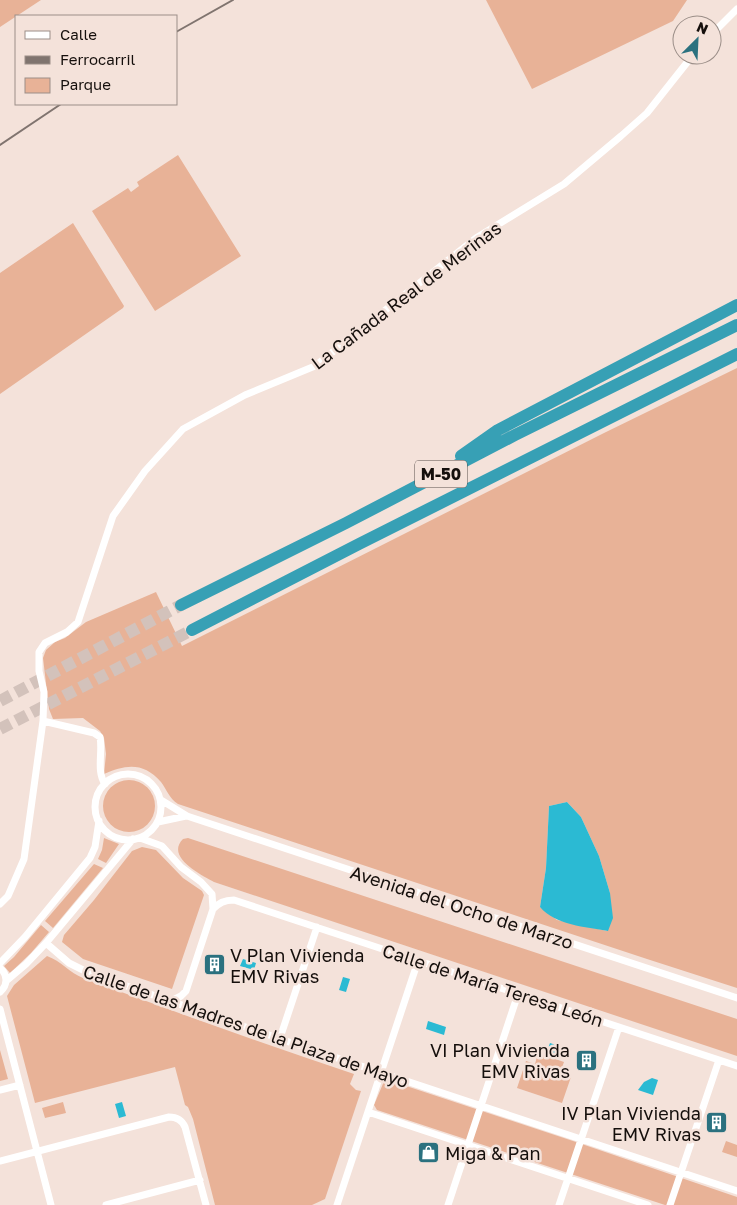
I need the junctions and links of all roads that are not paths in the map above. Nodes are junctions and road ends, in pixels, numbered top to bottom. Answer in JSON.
{"nodes":[{"id":1,"x":737,"y":9,"type":"edge"},
{"id":2,"x":722,"y":24,"type":"edge"},
{"id":3,"x":685,"y":65,"type":"edge"},
{"id":4,"x":737,"y":305,"type":"edge"},
{"id":5,"x":737,"y":324,"type":"edge"},
{"id":6,"x":737,"y":354,"type":"edge"},
{"id":7,"x":413,"y":488,"type":"junction"},
{"id":8,"x":181,"y":605,"type":"tunnel mouth"},
{"id":9,"x":192,"y":630,"type":"tunnel mouth"},
{"id":10,"x":43,"y":722,"type":"junction"},
{"id":11,"x":105,"y":784,"type":"junction"},
{"id":12,"x":161,"y":800,"type":"junction"},
{"id":13,"x":187,"y":816,"type":"junction"},
{"id":14,"x":99,"y":821,"type":"junction"},
{"id":15,"x":158,"y":822,"type":"junction"},
{"id":16,"x":136,"y":838,"type":"junction"},
{"id":17,"x":0,"y":904,"type":"edge"},
{"id":18,"x":213,"y":910,"type":"junction"},
{"id":19,"x":316,"y":927,"type":"junction"},
{"id":20,"x":46,"y":943,"type":"junction"},
{"id":21,"x":418,"y":960,"type":"junction"},
{"id":22,"x":0,"y":963,"type":"edge"},
{"id":23,"x":0,"y":968,"type":"edge"},
{"id":24,"x":6,"y":981,"type":"junction"},
{"id":25,"x":186,"y":991,"type":"junction"},
{"id":26,"x":0,"y":992,"type":"edge"},
{"id":27,"x":518,"y":994,"type":"junction"},
{"id":28,"x":737,"y":998,"type":"edge"},
{"id":29,"x":171,"y":1001,"type":"junction"},
{"id":30,"x":0,"y":1009,"type":"edge"},
{"id":31,"x":191,"y":1009,"type":"junction"},
{"id":32,"x":619,"y":1027,"type":"junction"},
{"id":33,"x":280,"y":1038,"type":"junction"},
{"id":34,"x":719,"y":1060,"type":"junction"},
{"id":35,"x":737,"y":1066,"type":"edge"},
{"id":36,"x":381,"y":1072,"type":"junction"},
{"id":37,"x":20,"y":1085,"type":"junction"},
{"id":38,"x":0,"y":1090,"type":"edge"},
{"id":39,"x":481,"y":1106,"type":"junction"},
{"id":40,"x":368,"y":1112,"type":"junction"},
{"id":41,"x":581,"y":1139,"type":"junction"},
{"id":42,"x":468,"y":1145,"type":"junction"},
{"id":43,"x":37,"y":1152,"type":"junction"},
{"id":44,"x":0,"y":1161,"type":"edge"},
{"id":45,"x":681,"y":1172,"type":"junction"},
{"id":46,"x":568,"y":1178,"type":"junction"},
{"id":47,"x":200,"y":1180,"type":"junction"},
{"id":48,"x":737,"y":1191,"type":"edge"},
{"id":49,"x":51,"y":1205,"type":"edge"},
{"id":50,"x":106,"y":1205,"type":"edge"},
{"id":51,"x":206,"y":1205,"type":"edge"},
{"id":52,"x":337,"y":1205,"type":"edge"},
{"id":53,"x":448,"y":1205,"type":"edge"},
{"id":54,"x":559,"y":1205,"type":"edge"},
{"id":55,"x":648,"y":1205,"type":"edge"},
{"id":56,"x":670,"y":1205,"type":"edge"}],
"edges":[{"from":1,"to":2,"type":"street"},
{"from":3,"to":10,"type":"street","name":"La Cañada Real de Merinas"},
{"from":4,"to":7,"type":"highway"},
{"from":5,"to":7,"type":"highway","number":"M-50"},
{"from":6,"to":9,"type":"highway","number":"M-50"},
{"from":7,"to":8,"type":"highway","number":"M-50"},
{"from":10,"to":11,"type":"street"},
{"from":10,"to":17,"type":"street","name":"La Cañada Real de Merinas"},
{"from":11,"to":12,"type":"street"},
{"from":11,"to":14,"type":"street"},
{"from":12,"to":13,"type":"street","name":"Avenida del Ocho de Marzo"},
{"from":12,"to":15,"type":"street"},
{"from":13,"to":15,"type":"street","name":"Avenida del Ocho de Marzo"},
{"from":13,"to":28,"type":"street","name":"Avenida del Ocho de Marzo"},
{"from":14,"to":16,"type":"street"},
{"from":14,"to":22,"type":"street"},
{"from":15,"to":16,"type":"street"},
{"from":16,"to":18,"type":"street"},
{"from":16,"to":20,"type":"street"},
{"from":18,"to":19,"type":"street","name":"Calle de María Teresa León"},
{"from":18,"to":25,"type":"street"},
{"from":19,"to":21,"type":"street","name":"Calle de María Teresa León"},
{"from":19,"to":33,"type":"street"},
{"from":20,"to":24,"type":"street"},
{"from":20,"to":29,"type":"street","name":"Calle de las Madres de la Plaza de Mayo"},
{"from":21,"to":27,"type":"street","name":"Calle de María Teresa León"},
{"from":21,"to":36,"type":"street"},
{"from":23,"to":24,"type":"street"},
{"from":24,"to":26,"type":"street"},
{"from":25,"to":29,"type":"street"},
{"from":25,"to":31,"type":"street"},
{"from":27,"to":32,"type":"street","name":"Calle de María Teresa León"},
{"from":27,"to":39,"type":"street"},
{"from":29,"to":31,"type":"street","name":"Calle de las Madres de la Plaza de Mayo"},
{"from":30,"to":37,"type":"street"},
{"from":31,"to":33,"type":"street","name":"Calle de las Madres de la Plaza de Mayo"},
{"from":32,"to":34,"type":"street","name":"Calle de María Teresa León"},
{"from":32,"to":41,"type":"street"},
{"from":33,"to":36,"type":"street","name":"Calle de las Madres de la Plaza de Mayo"},
{"from":34,"to":35,"type":"street","name":"Calle de María Teresa León"},
{"from":34,"to":45,"type":"street"},
{"from":36,"to":39,"type":"street","name":"Calle de las Madres de la Plaza de Mayo"},
{"from":36,"to":40,"type":"street"},
{"from":37,"to":38,"type":"street"},
{"from":37,"to":43,"type":"street"},
{"from":39,"to":41,"type":"street","name":"Calle de las Madres de la Plaza de Mayo"},
{"from":39,"to":42,"type":"street"},
{"from":40,"to":42,"type":"street"},
{"from":40,"to":52,"type":"street"},
{"from":41,"to":45,"type":"street","name":"Calle de las Madres de la Plaza de Mayo"},
{"from":41,"to":46,"type":"street"},
{"from":42,"to":46,"type":"street"},
{"from":42,"to":53,"type":"street"},
{"from":43,"to":44,"type":"street"},
{"from":43,"to":47,"type":"street"},
{"from":43,"to":49,"type":"street"},
{"from":45,"to":48,"type":"street","name":"Calle de las Madres de la Plaza de Mayo"},
{"from":45,"to":56,"type":"street"},
{"from":46,"to":54,"type":"street"},
{"from":46,"to":55,"type":"street"},
{"from":47,"to":50,"type":"street"},
{"from":47,"to":51,"type":"street"}]}
